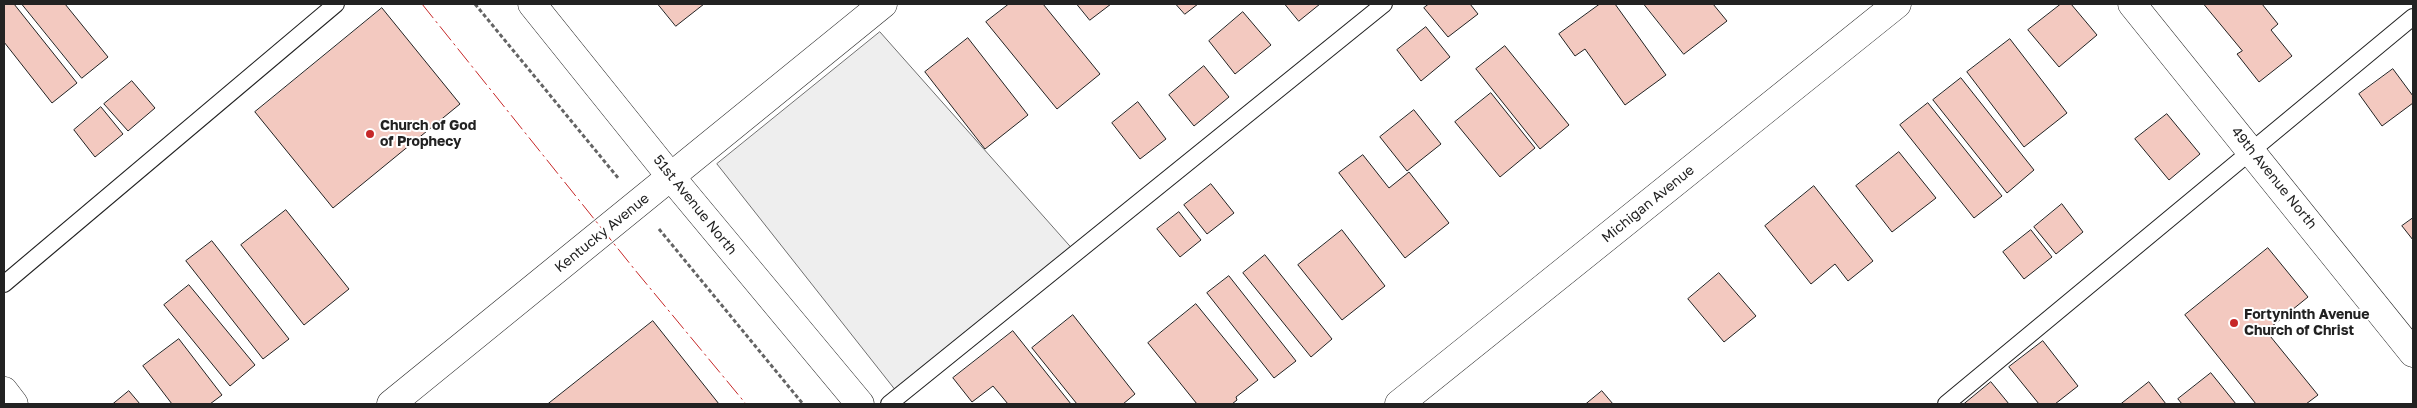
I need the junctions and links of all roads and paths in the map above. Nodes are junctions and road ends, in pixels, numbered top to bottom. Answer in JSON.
{"nodes":[{"id":1,"x":336,"y":4,"type":"edge"},
{"id":2,"x":532,"y":4,"type":"edge"},
{"id":3,"x":883,"y":4,"type":"edge"},
{"id":4,"x":1384,"y":4,"type":"edge"},
{"id":5,"x":1897,"y":4,"type":"edge"},
{"id":6,"x":2132,"y":4,"type":"edge"},
{"id":7,"x":2413,"y":18,"type":"edge"},
{"id":8,"x":2252,"y":150,"type":"junction"},
{"id":9,"x":671,"y":177,"type":"junction"},
{"id":10,"x":4,"y":284,"type":"edge"},
{"id":11,"x":2413,"y":353,"type":"edge"},
{"id":12,"x":4,"y":392,"type":"edge"},
{"id":13,"x":14,"y":404,"type":"edge"},
{"id":14,"x":391,"y":404,"type":"edge"},
{"id":15,"x":860,"y":404,"type":"edge"},
{"id":16,"x":889,"y":404,"type":"edge"},
{"id":17,"x":1399,"y":404,"type":"edge"},
{"id":18,"x":1946,"y":404,"type":"edge"}],
"edges":[{"from":1,"to":10,"type":"lane"},
{"from":2,"to":9,"type":"street","name":"51st Avenue North"},
{"from":3,"to":9,"type":"street","name":"Kentucky Avenue"},
{"from":4,"to":16,"type":"lane"},
{"from":5,"to":17,"type":"street","name":"Michigan Avenue"},
{"from":6,"to":8,"type":"street","name":"49th Avenue North"},
{"from":7,"to":8,"type":"lane"},
{"from":8,"to":11,"type":"street","name":"49th Avenue North"},
{"from":8,"to":18,"type":"lane"},
{"from":9,"to":14,"type":"street","name":"Kentucky Avenue"},
{"from":9,"to":15,"type":"street","name":"51st Avenue North"},
{"from":12,"to":13,"type":"street"}]}
